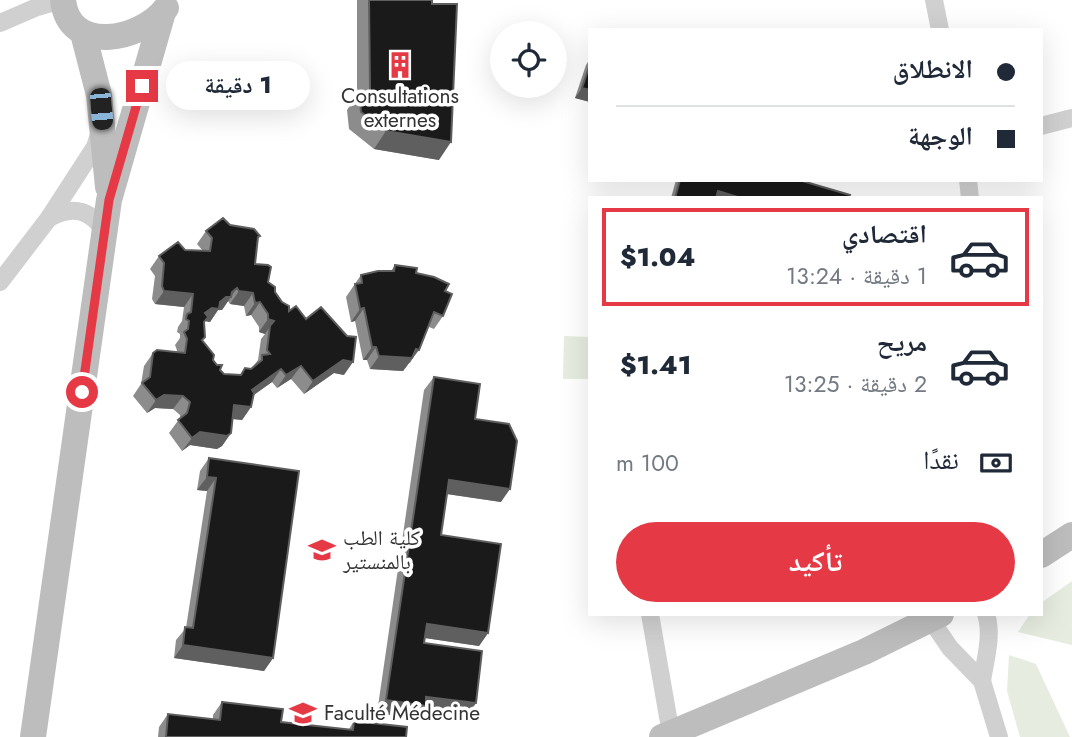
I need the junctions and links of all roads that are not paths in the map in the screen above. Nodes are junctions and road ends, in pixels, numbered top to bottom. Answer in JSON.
{"nodes":[{"id":1,"x":62,"y":0,"type":"edge"},
{"id":2,"x":934,"y":0,"type":"edge"},
{"id":3,"x":166,"y":6,"type":"edge"},
{"id":4,"x":0,"y":23,"type":"edge"},
{"id":5,"x":940,"y":28,"type":"edge"},
{"id":6,"x":83,"y":33,"type":"junction"},
{"id":7,"x":1072,"y":118,"type":"edge"},
{"id":8,"x":102,"y":123,"type":"junction"},
{"id":9,"x":1043,"y":125,"type":"edge"},
{"id":10,"x":109,"y":200,"type":"junction"},
{"id":11,"x":48,"y":218,"type":"junction"},
{"id":12,"x":105,"y":232,"type":"junction"},
{"id":13,"x":0,"y":282,"type":"edge"},
{"id":14,"x":1072,"y":535,"type":"edge"},
{"id":15,"x":1043,"y":554,"type":"edge"},
{"id":16,"x":650,"y":616,"type":"edge"},
{"id":17,"x":986,"y":616,"type":"edge"},
{"id":18,"x":936,"y":617,"type":"edge"},
{"id":19,"x":982,"y":681,"type":"junction"},
{"id":20,"x":667,"y":735,"type":"edge"},
{"id":21,"x":33,"y":737,"type":"edge"},
{"id":22,"x":999,"y":737,"type":"edge"}],
"edges":[{"from":1,"to":4,"type":"street"},
{"from":1,"to":6,"type":"main road"},
{"from":2,"to":5,"type":"street"},
{"from":3,"to":6,"type":"main road"},
{"from":3,"to":10,"type":"main road"},
{"from":6,"to":8,"type":"main road"},
{"from":7,"to":9,"type":"street"},
{"from":8,"to":10,"type":"main road"},
{"from":8,"to":11,"type":"street"},
{"from":10,"to":12,"type":"main road"},
{"from":11,"to":12,"type":"street"},
{"from":11,"to":13,"type":"street"},
{"from":12,"to":21,"type":"main road"},
{"from":14,"to":15,"type":"main road"},
{"from":16,"to":20,"type":"street"},
{"from":17,"to":19,"type":"street"},
{"from":18,"to":19,"type":"street"},
{"from":18,"to":20,"type":"main road"},
{"from":19,"to":22,"type":"street"}]}
